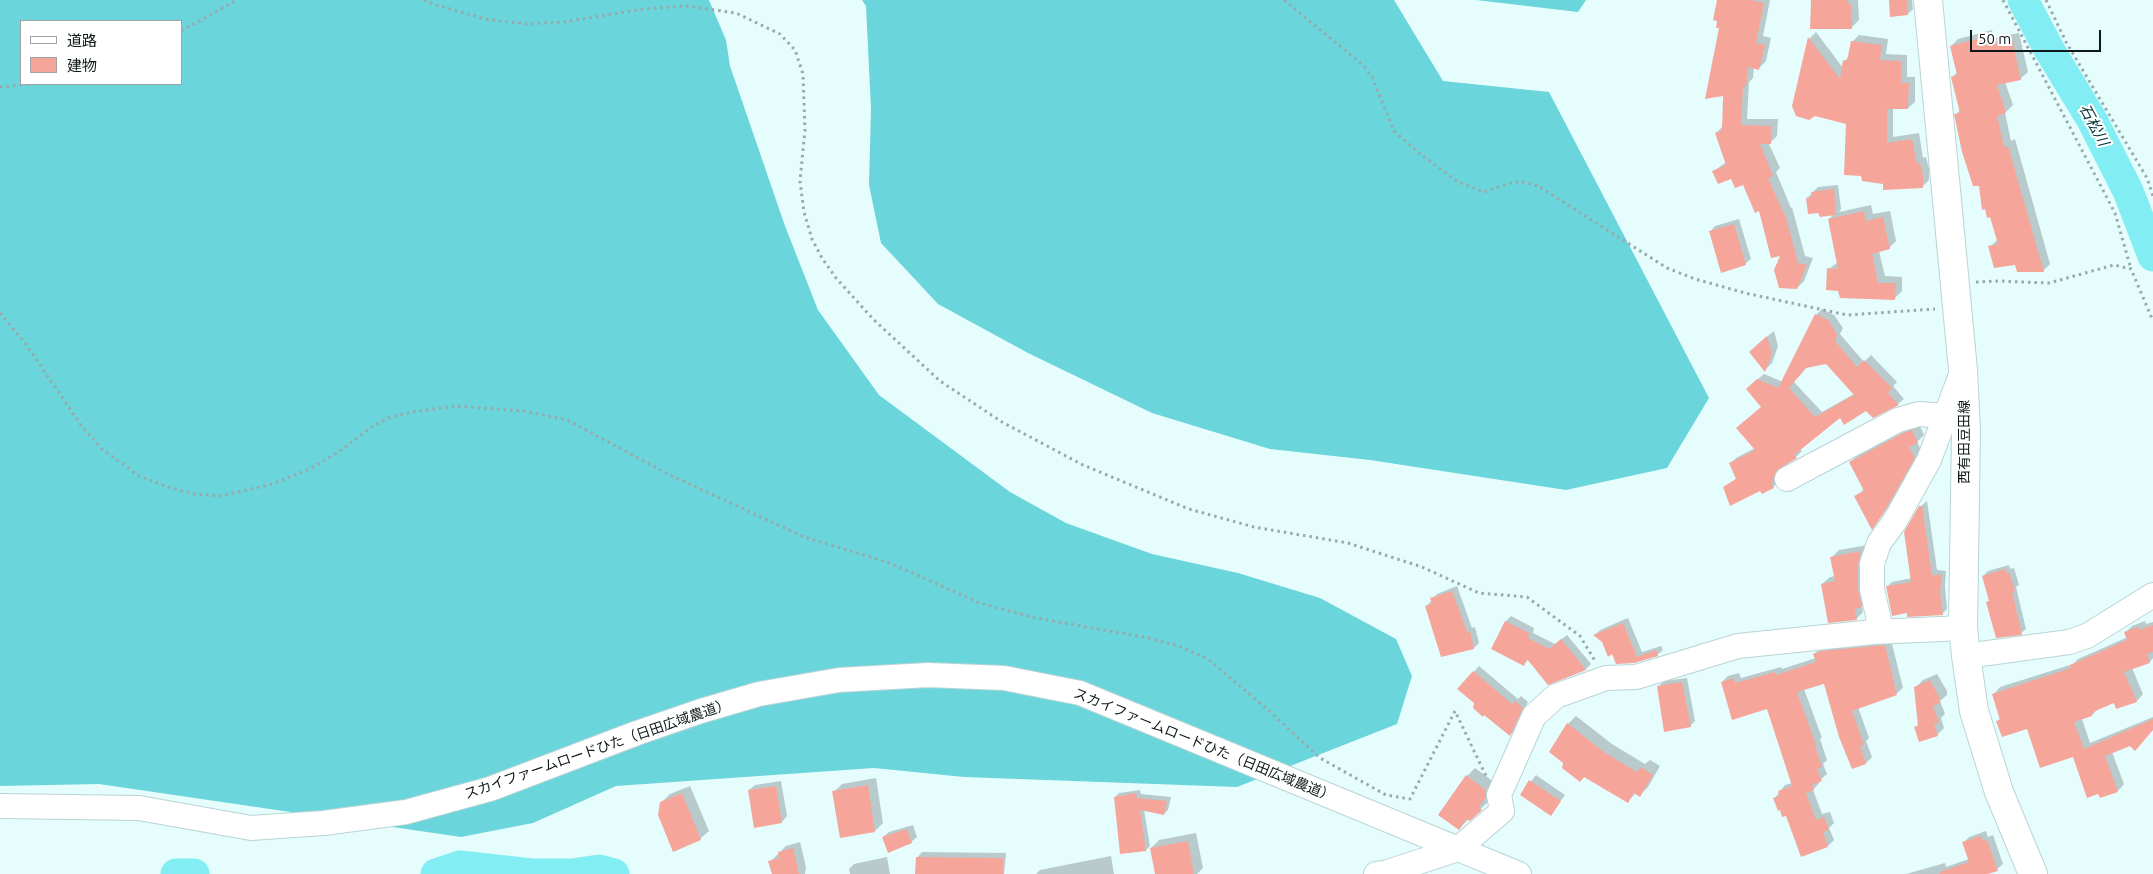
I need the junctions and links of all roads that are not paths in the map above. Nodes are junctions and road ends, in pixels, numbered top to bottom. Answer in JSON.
{"nodes":[{"id":1,"x":1928,"y":0,"type":"edge"},
{"id":2,"x":1963,"y":370,"type":"junction"},
{"id":3,"x":1945,"y":416,"type":"junction"},
{"id":4,"x":1787,"y":479,"type":"dead end"},
{"id":5,"x":2153,"y":595,"type":"edge"},
{"id":6,"x":1963,"y":628,"type":"junction"},
{"id":7,"x":1874,"y":632,"type":"junction"},
{"id":8,"x":1966,"y":656,"type":"junction"},
{"id":9,"x":0,"y":806,"type":"edge"},
{"id":10,"x":1458,"y":849,"type":"junction"},
{"id":11,"x":1376,"y":874,"type":"edge"},
{"id":12,"x":1519,"y":874,"type":"edge"},
{"id":13,"x":2033,"y":874,"type":"edge"}],
"edges":[{"from":1,"to":2,"type":"main road","name":"西有田豆田線"},
{"from":2,"to":3,"type":"street"},
{"from":2,"to":6,"type":"main road","name":"西有田豆田線"},
{"from":3,"to":4,"type":"street"},
{"from":3,"to":7,"type":"street"},
{"from":5,"to":8,"type":"street"},
{"from":6,"to":7,"type":"street"},
{"from":6,"to":8,"type":"main road","name":"西有田豆田線"},
{"from":7,"to":10,"type":"street"},
{"from":8,"to":13,"type":"main road","name":"西有田豆田線"},
{"from":9,"to":10,"type":"street","name":"スカイファームロードひた（日田広域農道）"},
{"from":10,"to":11,"type":"street"},
{"from":10,"to":12,"type":"street","name":"スカイファームロードひた（日田広域農道）"}]}
